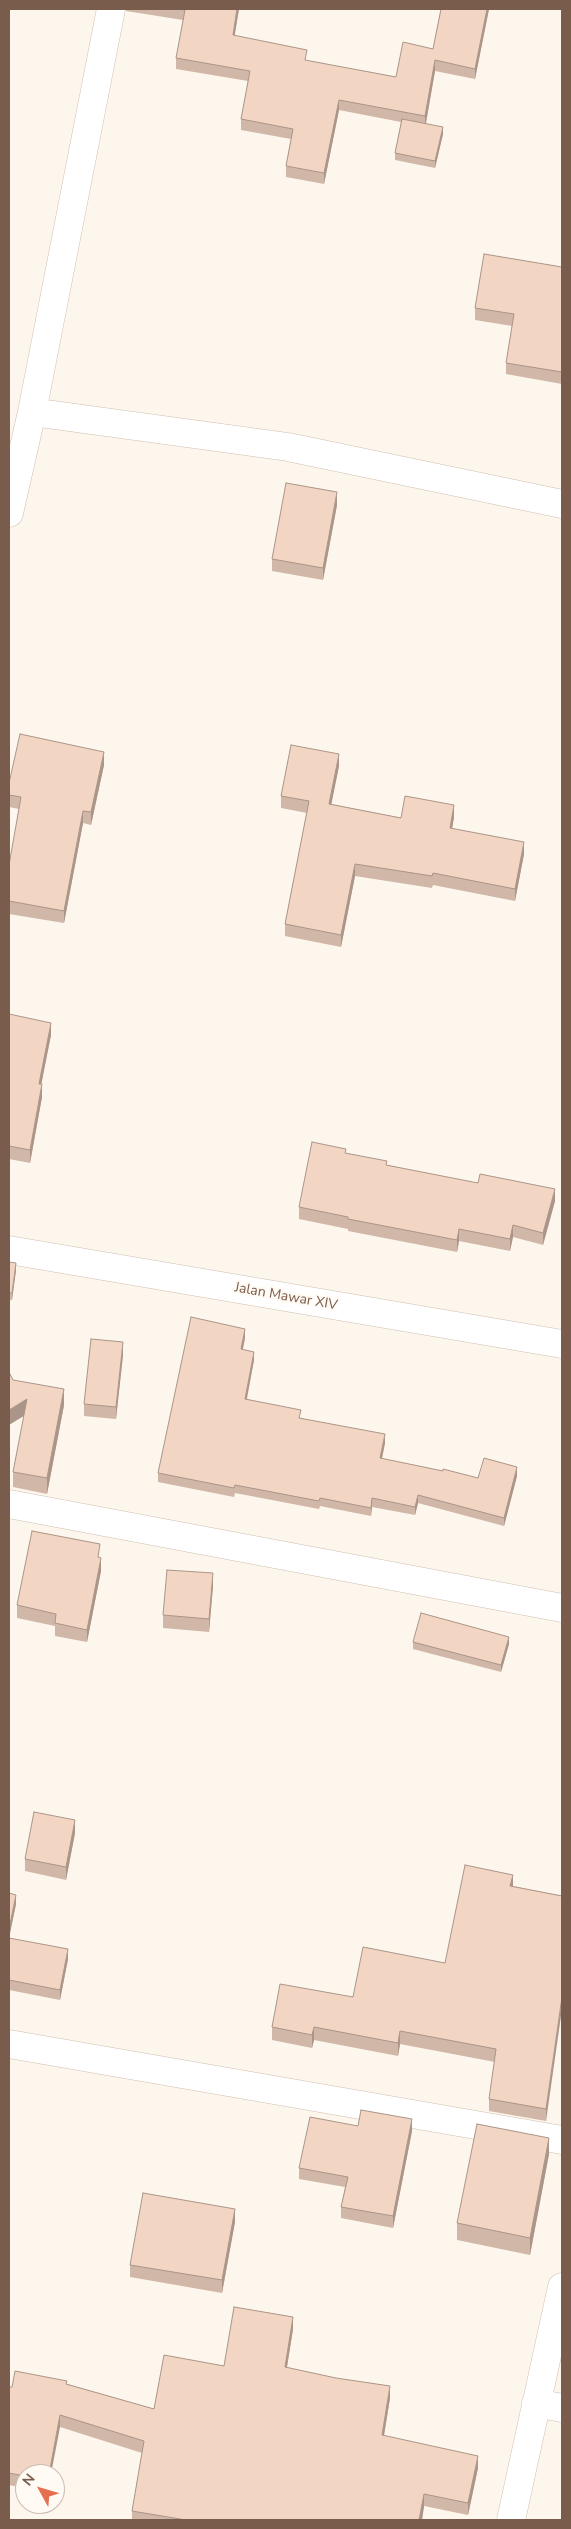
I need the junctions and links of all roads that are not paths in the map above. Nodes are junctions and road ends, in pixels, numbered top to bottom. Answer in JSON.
{"nodes":[{"id":1,"x":111,"y":9,"type":"edge"},
{"id":2,"x":32,"y":412,"type":"junction"},
{"id":3,"x":562,"y":504,"type":"edge"},
{"id":4,"x":9,"y":513,"type":"edge"},
{"id":5,"x":9,"y":1250,"type":"edge"},
{"id":6,"x":562,"y":1344,"type":"edge"},
{"id":7,"x":9,"y":1504,"type":"edge"},
{"id":8,"x":562,"y":1608,"type":"edge"},
{"id":9,"x":9,"y":2044,"type":"edge"},
{"id":10,"x":562,"y":2140,"type":"edge"},
{"id":11,"x":562,"y":2286,"type":"edge"},
{"id":12,"x":549,"y":2406,"type":"edge"},
{"id":13,"x":511,"y":2520,"type":"edge"}],
"edges":[{"from":1,"to":2,"type":"street"},
{"from":2,"to":3,"type":"street"},
{"from":2,"to":4,"type":"street"},
{"from":5,"to":6,"type":"street","name":"Jalan Mawar XIV"},
{"from":7,"to":8,"type":"street"},
{"from":9,"to":10,"type":"street"},
{"from":11,"to":12,"type":"street"},
{"from":12,"to":13,"type":"street"}]}
